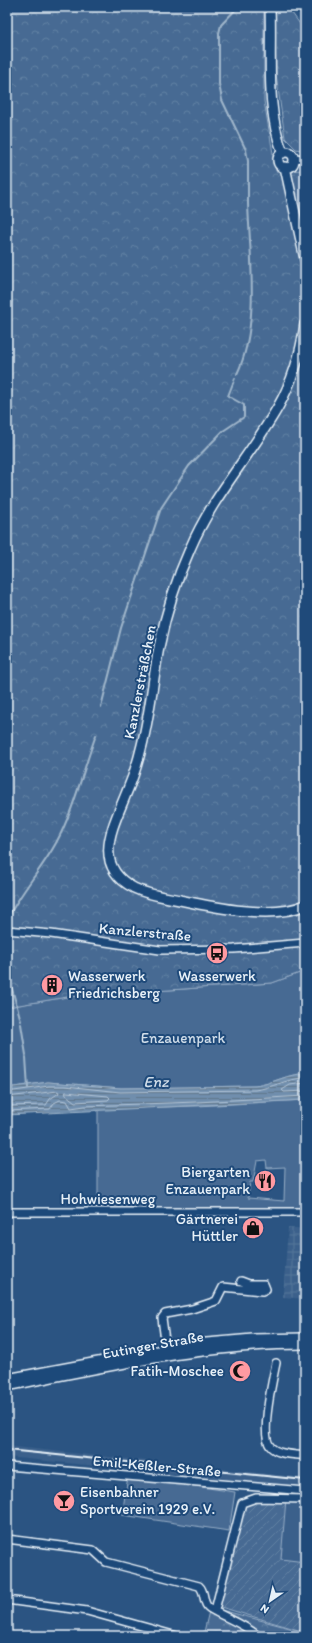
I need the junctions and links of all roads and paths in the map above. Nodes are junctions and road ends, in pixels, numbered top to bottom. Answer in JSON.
{"nodes":[{"id":1,"x":270,"y":7,"type":"edge"},
{"id":2,"x":283,"y":153,"type":"junction"},
{"id":3,"x":294,"y":158,"type":"junction"},
{"id":4,"x":305,"y":159,"type":"edge"},
{"id":5,"x":285,"y":168,"type":"junction"},
{"id":6,"x":305,"y":258,"type":"edge"},
{"id":7,"x":305,"y":324,"type":"edge"},
{"id":8,"x":305,"y":905,"type":"edge"},
{"id":9,"x":7,"y":930,"type":"edge"},
{"id":10,"x":305,"y":943,"type":"edge"},
{"id":11,"x":7,"y":1212,"type":"edge"},
{"id":12,"x":305,"y":1212,"type":"edge"},
{"id":13,"x":241,"y":1281,"type":"dead end"},
{"id":14,"x":305,"y":1338,"type":"edge"},
{"id":15,"x":305,"y":1344,"type":"edge"},
{"id":16,"x":166,"y":1348,"type":"junction"},
{"id":17,"x":276,"y":1363,"type":"dead end"},
{"id":18,"x":7,"y":1379,"type":"edge"},
{"id":19,"x":7,"y":1386,"type":"edge"},
{"id":20,"x":305,"y":1456,"type":"edge"},
{"id":21,"x":7,"y":1466,"type":"edge"},
{"id":22,"x":305,"y":1491,"type":"edge"},
{"id":23,"x":305,"y":1499,"type":"edge"},
{"id":24,"x":7,"y":1539,"type":"edge"},
{"id":25,"x":7,"y":1600,"type":"edge"},
{"id":26,"x":215,"y":1610,"type":"junction"},
{"id":27,"x":177,"y":1636,"type":"edge"},
{"id":28,"x":258,"y":1636,"type":"edge"}],
"edges":[{"from":1,"to":2,"type":"main road"},
{"from":2,"to":3,"type":"main road"},
{"from":2,"to":5,"type":"main road"},
{"from":3,"to":4,"type":"street"},
{"from":3,"to":5,"type":"main road"},
{"from":5,"to":6,"type":"main road"},
{"from":7,"to":8,"type":"main road","name":"Kanzlersträßchen"},
{"from":9,"to":10,"type":"street","name":"Kanzlerstraße"},
{"from":11,"to":12,"type":"street","name":"Hohwiesenweg"},
{"from":13,"to":16,"type":"street"},
{"from":14,"to":16,"type":"main road","name":"Eutinger Straße"},
{"from":15,"to":19,"type":"main road","name":"Eutinger Straße"},
{"from":16,"to":18,"type":"main road","name":"Eutinger Straße"},
{"from":17,"to":20,"type":"street"},
{"from":21,"to":22,"type":"street","name":"Emil-Keßler-Straße"},
{"from":23,"to":26,"type":"street"},
{"from":24,"to":26,"type":"street"},
{"from":25,"to":27,"type":"street"},
{"from":26,"to":28,"type":"street"}]}
